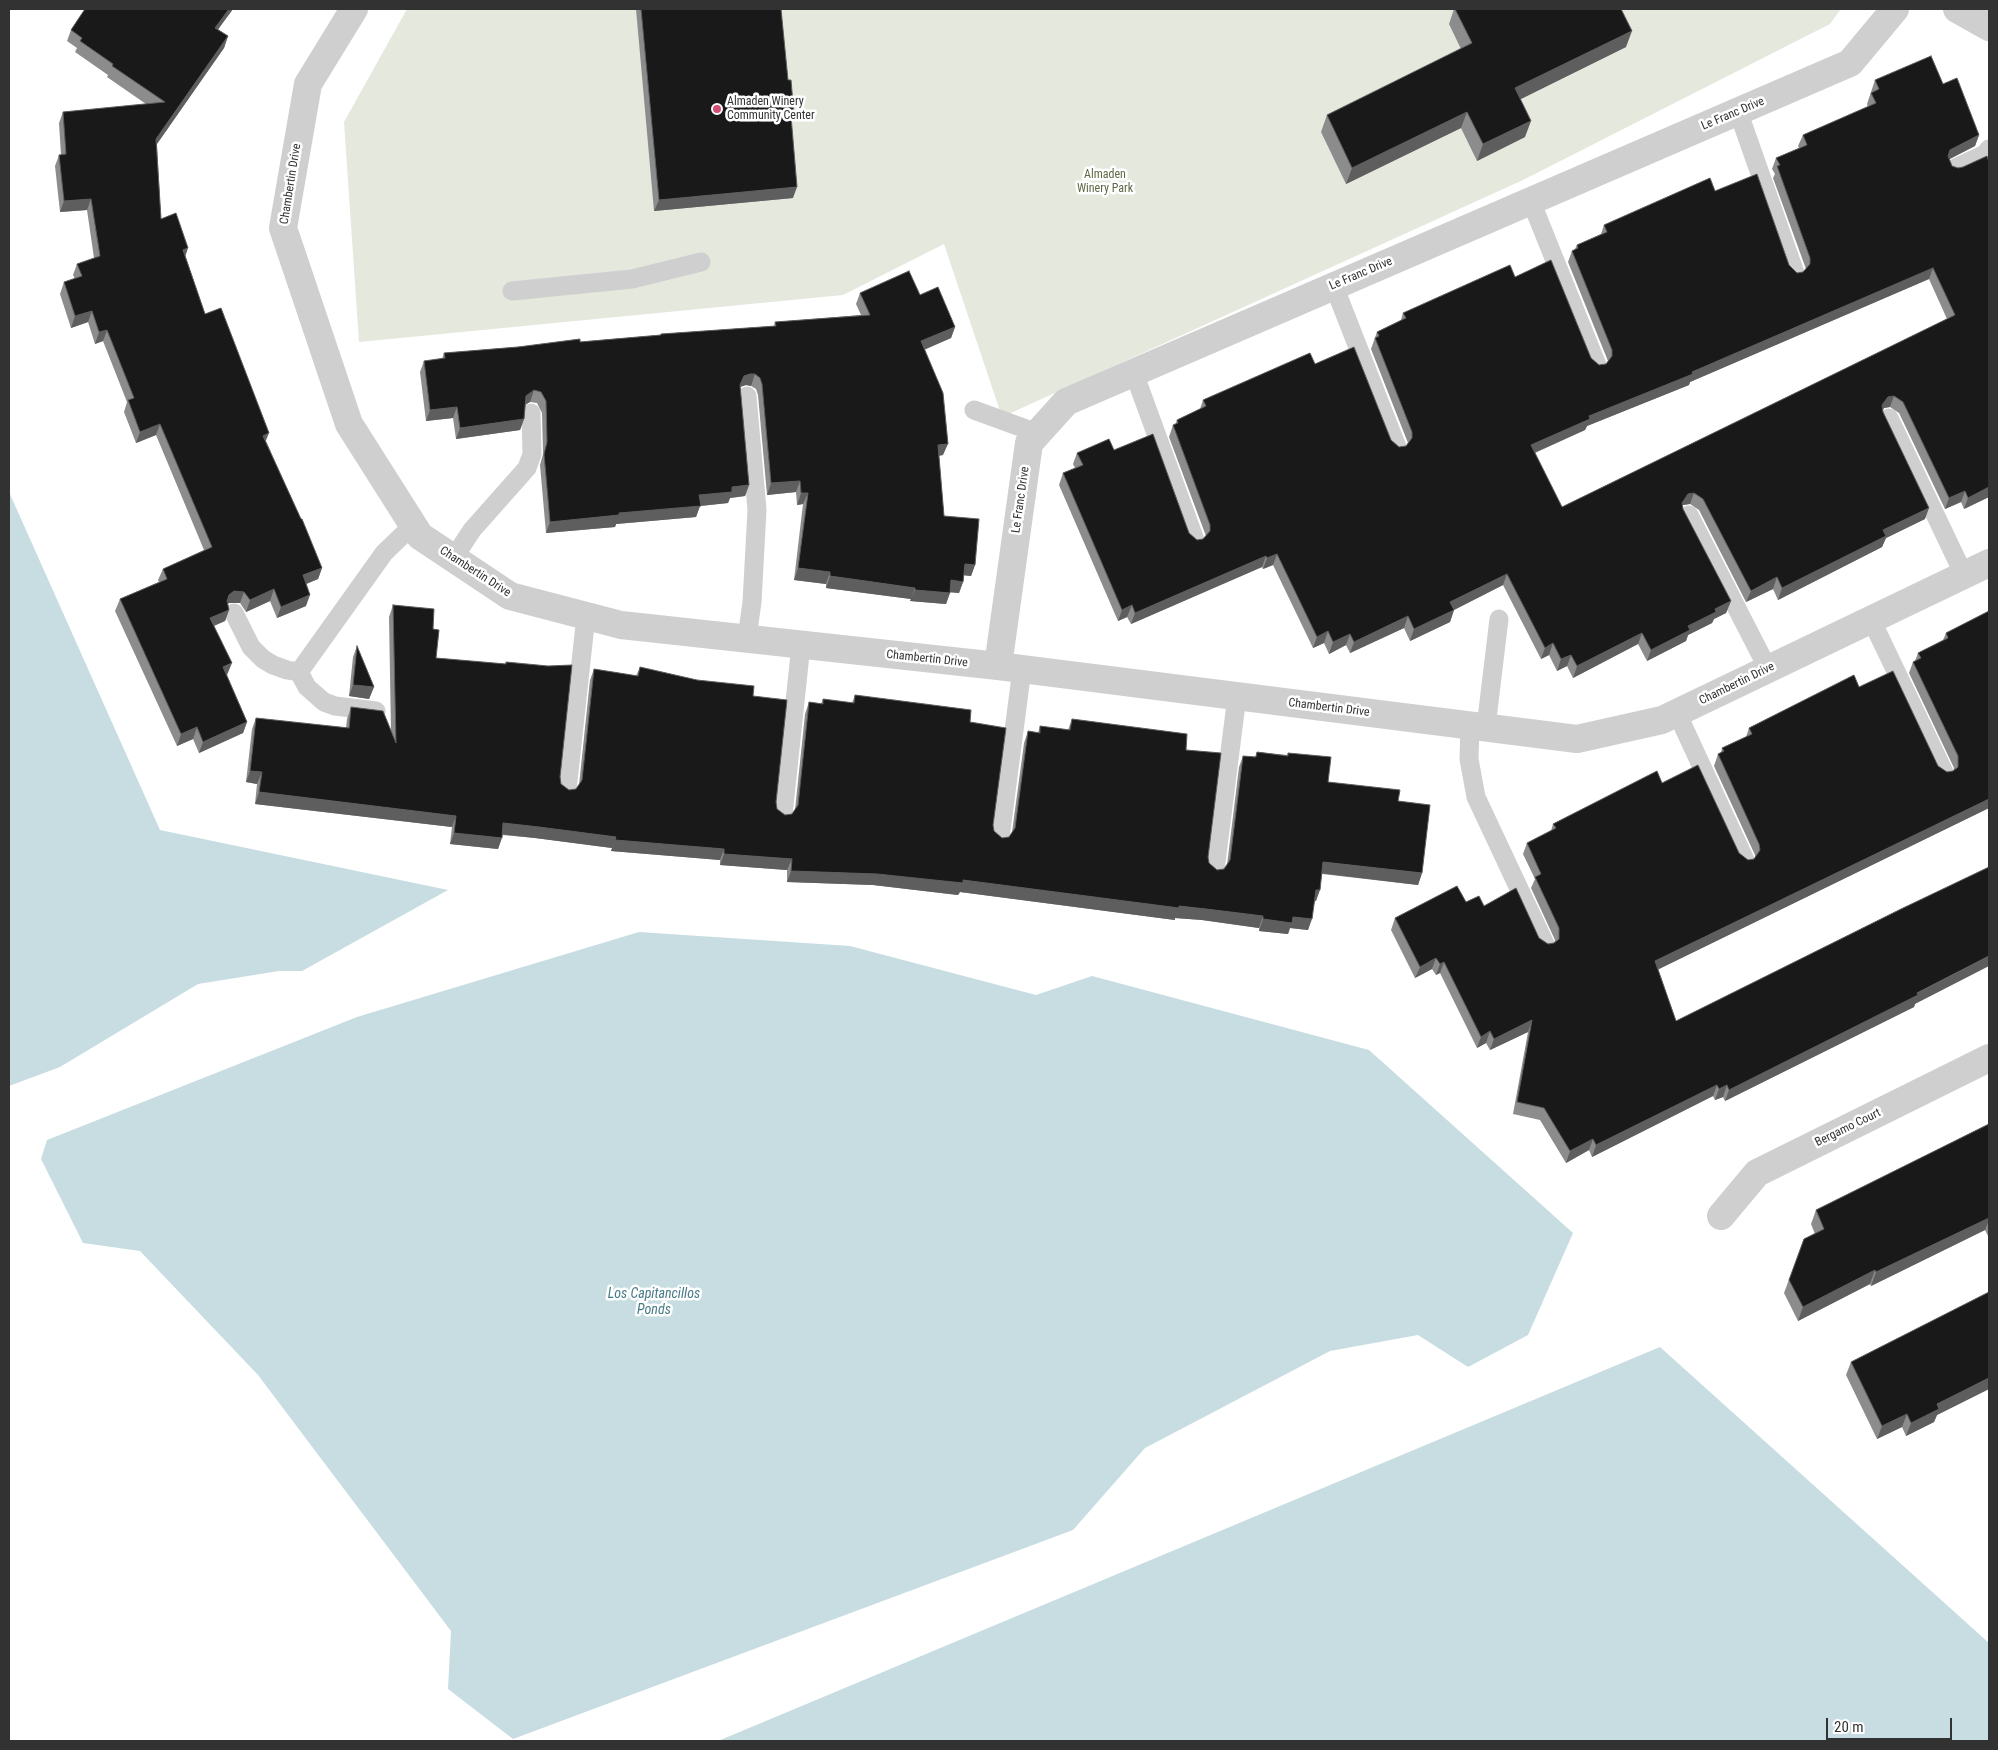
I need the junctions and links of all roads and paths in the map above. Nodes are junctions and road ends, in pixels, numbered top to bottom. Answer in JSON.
{"nodes":[{"id":1,"x":354,"y":9,"type":"edge"},
{"id":2,"x":1895,"y":9,"type":"edge"},
{"id":3,"x":1957,"y":9,"type":"edge"},
{"id":4,"x":1989,"y":27,"type":"edge"},
{"id":5,"x":1738,"y":111,"type":"junction"},
{"id":6,"x":1989,"y":148,"type":"edge"},
{"id":7,"x":1955,"y":168,"type":"edge"},
{"id":8,"x":1531,"y":201,"type":"junction"},
{"id":9,"x":701,"y":262,"type":"dead end"},
{"id":10,"x":1795,"y":273,"type":"edge"},
{"id":11,"x":1334,"y":286,"type":"junction"},
{"id":12,"x":512,"y":291,"type":"dead end"},
{"id":13,"x":1597,"y":365,"type":"edge"},
{"id":14,"x":1134,"y":373,"type":"junction"},
{"id":15,"x":747,"y":396,"type":"edge"},
{"id":16,"x":974,"y":410,"type":"dead end"},
{"id":17,"x":531,"y":413,"type":"edge"},
{"id":18,"x":1889,"y":418,"type":"edge"},
{"id":19,"x":1037,"y":433,"type":"junction"},
{"id":20,"x":1397,"y":447,"type":"edge"},
{"id":21,"x":1689,"y":515,"type":"edge"},
{"id":22,"x":413,"y":525,"type":"junction"},
{"id":23,"x":1195,"y":540,"type":"edge"},
{"id":24,"x":453,"y":559,"type":"junction"},
{"id":25,"x":1989,"y":563,"type":"edge"},
{"id":26,"x":1964,"y":575,"type":"junction"},
{"id":27,"x":234,"y":614,"type":"dead end"},
{"id":28,"x":586,"y":616,"type":"junction"},
{"id":29,"x":1499,"y":619,"type":"dead end"},
{"id":30,"x":1871,"y":619,"type":"junction"},
{"id":31,"x":747,"y":638,"type":"junction"},
{"id":32,"x":801,"y":645,"type":"junction"},
{"id":33,"x":1010,"y":668,"type":"junction"},
{"id":34,"x":1768,"y":669,"type":"junction"},
{"id":35,"x":299,"y":672,"type":"junction"},
{"id":36,"x":1237,"y":696,"type":"junction"},
{"id":37,"x":378,"y":711,"type":"edge"},
{"id":38,"x":1677,"y":713,"type":"junction"},
{"id":39,"x":1478,"y":726,"type":"junction"},
{"id":40,"x":1944,"y":772,"type":"edge"},
{"id":41,"x":567,"y":790,"type":"edge"},
{"id":42,"x":783,"y":815,"type":"edge"},
{"id":43,"x":1000,"y":838,"type":"edge"},
{"id":44,"x":1745,"y":860,"type":"edge"},
{"id":45,"x":1215,"y":870,"type":"edge"},
{"id":46,"x":1545,"y":944,"type":"edge"},
{"id":47,"x":1989,"y":1058,"type":"edge"},
{"id":48,"x":1721,"y":1216,"type":"dead end"}],
"edges":[{"from":1,"to":22,"type":"street","name":"Chambertin Drive"},
{"from":2,"to":5,"type":"street","name":"Le Franc Drive"},
{"from":3,"to":4,"type":"street"},
{"from":5,"to":8,"type":"street","name":"Le Franc Drive"},
{"from":5,"to":10,"type":"lane"},
{"from":6,"to":7,"type":"lane"},
{"from":8,"to":11,"type":"street","name":"Le Franc Drive"},
{"from":8,"to":13,"type":"lane"},
{"from":9,"to":12,"type":"lane"},
{"from":11,"to":14,"type":"street","name":"Le Franc Drive"},
{"from":11,"to":20,"type":"lane"},
{"from":14,"to":19,"type":"street","name":"Le Franc Drive"},
{"from":14,"to":23,"type":"lane"},
{"from":15,"to":31,"type":"lane"},
{"from":16,"to":19,"type":"lane"},
{"from":17,"to":24,"type":"lane"},
{"from":18,"to":26,"type":"lane"},
{"from":19,"to":33,"type":"street","name":"Le Franc Drive"},
{"from":21,"to":34,"type":"lane"},
{"from":22,"to":24,"type":"street","name":"Chambertin Drive"},
{"from":22,"to":35,"type":"lane"},
{"from":24,"to":28,"type":"street","name":"Chambertin Drive"},
{"from":25,"to":26,"type":"street","name":"Chambertin Drive"},
{"from":26,"to":30,"type":"street","name":"Chambertin Drive"},
{"from":27,"to":35,"type":"lane"},
{"from":28,"to":31,"type":"street","name":"Chambertin Drive"},
{"from":28,"to":41,"type":"lane"},
{"from":29,"to":39,"type":"lane"},
{"from":30,"to":34,"type":"street","name":"Chambertin Drive"},
{"from":30,"to":40,"type":"lane"},
{"from":31,"to":32,"type":"street","name":"Chambertin Drive"},
{"from":32,"to":33,"type":"street","name":"Chambertin Drive"},
{"from":32,"to":42,"type":"lane"},
{"from":33,"to":36,"type":"street","name":"Chambertin Drive"},
{"from":33,"to":43,"type":"lane"},
{"from":34,"to":38,"type":"street","name":"Chambertin Drive"},
{"from":35,"to":37,"type":"lane"},
{"from":36,"to":39,"type":"street","name":"Chambertin Drive"},
{"from":36,"to":45,"type":"lane"},
{"from":38,"to":39,"type":"street","name":"Chambertin Drive"},
{"from":38,"to":44,"type":"lane"},
{"from":39,"to":46,"type":"lane"},
{"from":47,"to":48,"type":"street","name":"Bergamo Court"}]}
